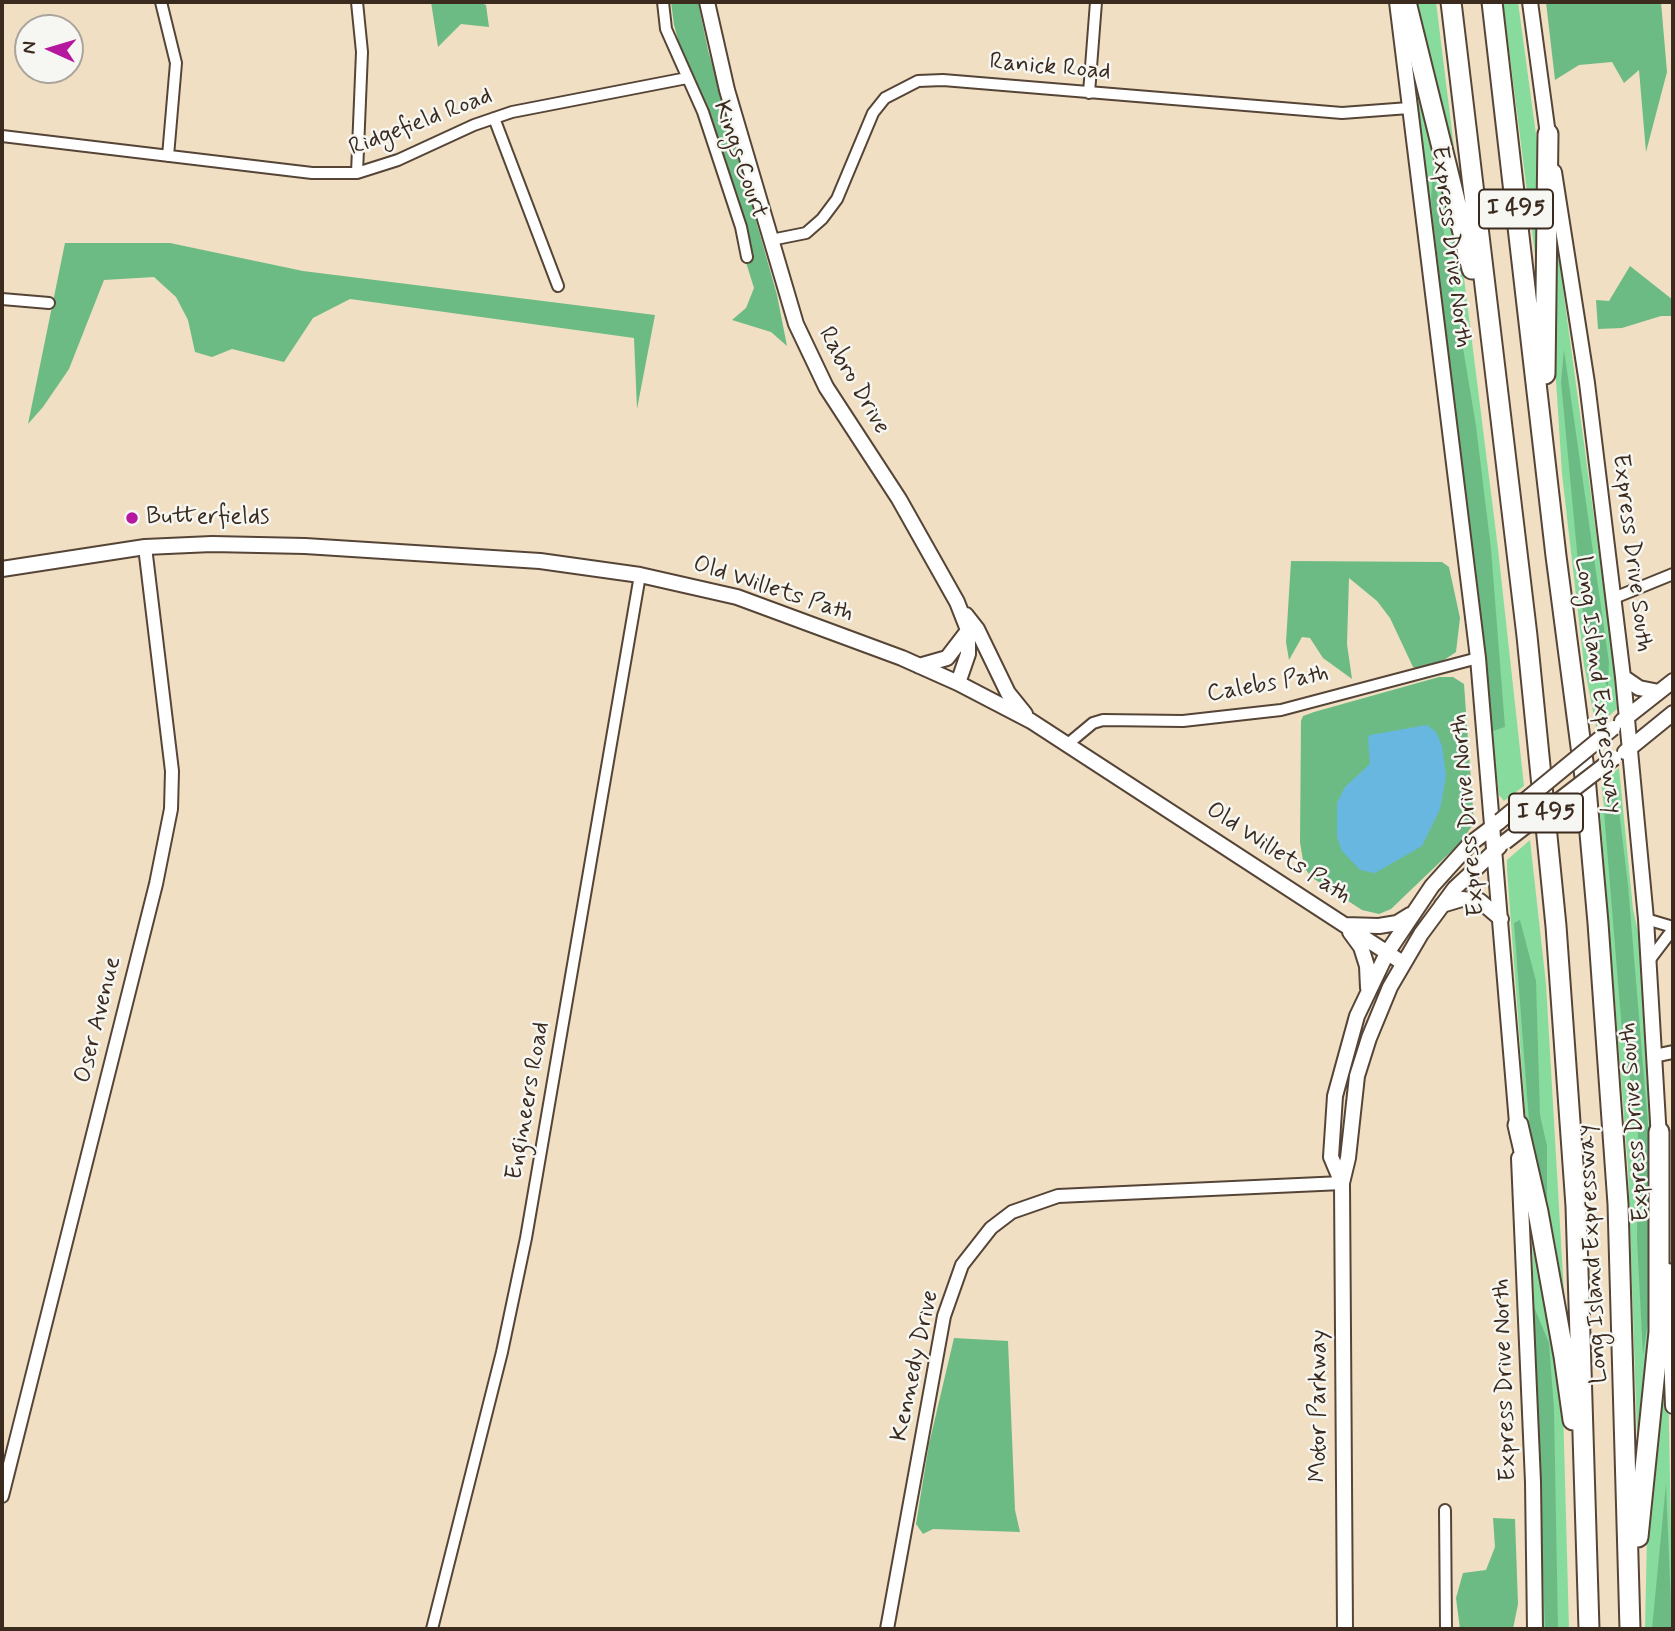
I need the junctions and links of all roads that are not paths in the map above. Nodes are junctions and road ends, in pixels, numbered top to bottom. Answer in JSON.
{"nodes":[{"id":1,"x":161,"y":2,"type":"edge"},
{"id":2,"x":357,"y":2,"type":"edge"},
{"id":3,"x":663,"y":2,"type":"edge"},
{"id":4,"x":706,"y":2,"type":"edge"},
{"id":5,"x":1096,"y":2,"type":"edge"},
{"id":6,"x":1396,"y":2,"type":"edge"},
{"id":7,"x":1406,"y":2,"type":"edge"},
{"id":8,"x":1451,"y":2,"type":"edge"},
{"id":9,"x":1492,"y":2,"type":"edge"},
{"id":10,"x":1530,"y":2,"type":"edge"},
{"id":11,"x":687,"y":78,"type":"junction"},
{"id":12,"x":1089,"y":93,"type":"junction"},
{"id":13,"x":1409,"y":108,"type":"junction"},
{"id":14,"x":494,"y":118,"type":"junction"},
{"id":15,"x":1548,"y":134,"type":"junction"},
{"id":16,"x":2,"y":136,"type":"edge"},
{"id":17,"x":168,"y":156,"type":"junction"},
{"id":18,"x":357,"y":173,"type":"junction"},
{"id":19,"x":771,"y":240,"type":"junction"},
{"id":20,"x":747,"y":257,"type":"dead end"},
{"id":21,"x":558,"y":286,"type":"dead end"},
{"id":22,"x":2,"y":299,"type":"edge"},
{"id":23,"x":49,"y":303,"type":"dead end"},
{"id":24,"x":1540,"y":417,"type":"junction"},
{"id":25,"x":1508,"y":477,"type":"junction"},
{"id":26,"x":145,"y":547,"type":"junction"},
{"id":27,"x":2,"y":569,"type":"edge"},
{"id":28,"x":1673,"y":574,"type":"edge"},
{"id":29,"x":640,"y":575,"type":"junction"},
{"id":30,"x":1614,"y":598,"type":"junction"},
{"id":31,"x":957,"y":602,"type":"junction"},
{"id":32,"x":968,"y":630,"type":"junction"},
{"id":33,"x":1478,"y":658,"type":"junction"},
{"id":34,"x":919,"y":666,"type":"junction"},
{"id":35,"x":1623,"y":677,"type":"junction"},
{"id":36,"x":1673,"y":681,"type":"edge"},
{"id":37,"x":958,"y":682,"type":"junction"},
{"id":38,"x":1659,"y":692,"type":"junction"},
{"id":39,"x":1673,"y":713,"type":"edge"},
{"id":40,"x":1626,"y":717,"type":"junction"},
{"id":41,"x":1031,"y":721,"type":"junction"},
{"id":42,"x":1069,"y":743,"type":"junction"},
{"id":43,"x":1629,"y":749,"type":"junction"},
{"id":44,"x":1497,"y":824,"type":"junction"},
{"id":45,"x":1500,"y":846,"type":"junction"},
{"id":46,"x":1442,"y":905,"type":"junction"},
{"id":47,"x":1411,"y":915,"type":"junction"},
{"id":48,"x":1501,"y":919,"type":"junction"},
{"id":49,"x":1646,"y":919,"type":"junction"},
{"id":50,"x":1345,"y":925,"type":"junction"},
{"id":51,"x":1673,"y":928,"type":"edge"},
{"id":52,"x":1387,"y":953,"type":"junction"},
{"id":53,"x":1648,"y":962,"type":"junction"},
{"id":54,"x":1403,"y":963,"type":"junction"},
{"id":55,"x":1368,"y":993,"type":"junction"},
{"id":56,"x":1673,"y":1052,"type":"edge"},
{"id":57,"x":1654,"y":1056,"type":"junction"},
{"id":58,"x":1517,"y":1125,"type":"junction"},
{"id":59,"x":1658,"y":1132,"type":"junction"},
{"id":60,"x":1342,"y":1182,"type":"junction"},
{"id":61,"x":1673,"y":1406,"type":"edge"},
{"id":62,"x":2,"y":1496,"type":"edge"},
{"id":63,"x":1445,"y":1510,"type":"dead end"},
{"id":64,"x":432,"y":1629,"type":"edge"},
{"id":65,"x":887,"y":1629,"type":"edge"},
{"id":66,"x":1345,"y":1629,"type":"edge"},
{"id":67,"x":1446,"y":1629,"type":"edge"},
{"id":68,"x":1535,"y":1629,"type":"edge"},
{"id":69,"x":1589,"y":1629,"type":"edge"},
{"id":70,"x":1633,"y":1629,"type":"edge"}],
"edges":[{"from":1,"to":17,"type":"street"},
{"from":2,"to":18,"type":"street"},
{"from":3,"to":11,"type":"street","name":"Kings Court"},
{"from":4,"to":19,"type":"main road","name":"Rabro Drive"},
{"from":5,"to":12,"type":"street"},
{"from":6,"to":13,"type":"main road","name":"Express Drive North"},
{"from":7,"to":25,"type":"highway"},
{"from":8,"to":25,"type":"highway","name":"Long Island Expressway","number":"I 495"},
{"from":9,"to":24,"type":"highway","name":"Long Island Expressway","number":"I 495"},
{"from":10,"to":15,"type":"main road","name":"Express Drive South"},
{"from":11,"to":14,"type":"street","name":"Ridgefield Road"},
{"from":11,"to":20,"type":"street","name":"Kings Court"},
{"from":12,"to":13,"type":"street","name":"Ranick Road"},
{"from":12,"to":19,"type":"street","name":"Ranick Road"},
{"from":13,"to":33,"type":"main road","name":"Express Drive North"},
{"from":14,"to":18,"type":"street","name":"Ridgefield Road"},
{"from":14,"to":21,"type":"street"},
{"from":15,"to":24,"type":"highway"},
{"from":15,"to":30,"type":"main road","name":"Express Drive South"},
{"from":16,"to":17,"type":"street","name":"Ridgefield Road"},
{"from":17,"to":18,"type":"street","name":"Ridgefield Road"},
{"from":19,"to":31,"type":"main road","name":"Rabro Drive"},
{"from":22,"to":23,"type":"street"},
{"from":24,"to":70,"type":"highway","name":"Long Island Expressway","number":"I 495"},
{"from":25,"to":69,"type":"highway","name":"Long Island Expressway","number":"I 495"},
{"from":26,"to":27,"type":"main road","name":"Old Willets Path"},
{"from":26,"to":29,"type":"main road","name":"Old Willets Path"},
{"from":26,"to":62,"type":"street","name":"Oser Avenue"},
{"from":28,"to":30,"type":"street"},
{"from":29,"to":34,"type":"main road","name":"Old Willets Path"},
{"from":29,"to":64,"type":"street","name":"Engineers Road"},
{"from":30,"to":35,"type":"main road","name":"Express Drive South"},
{"from":31,"to":32,"type":"main road","name":"Rabro Drive"},
{"from":31,"to":41,"type":"main road"},
{"from":32,"to":34,"type":"main road"},
{"from":32,"to":37,"type":"main road","name":"Rabro Drive"},
{"from":33,"to":42,"type":"street","name":"Calebs Path"},
{"from":33,"to":44,"type":"main road","name":"Express Drive North"},
{"from":34,"to":37,"type":"main road","name":"Old Willets Path"},
{"from":35,"to":38,"type":"main road"},
{"from":35,"to":40,"type":"main road","name":"Express Drive South"},
{"from":36,"to":38,"type":"main road","name":"Motor Parkway"},
{"from":37,"to":41,"type":"main road","name":"Old Willets Path"},
{"from":38,"to":40,"type":"main road","name":"Motor Parkway"},
{"from":39,"to":43,"type":"main road","name":"Motor Parkway"},
{"from":40,"to":43,"type":"main road","name":"Express Drive South"},
{"from":40,"to":44,"type":"main road","name":"Motor Parkway","bridge":true},
{"from":41,"to":42,"type":"main road","name":"Old Willets Path"},
{"from":42,"to":50,"type":"main road","name":"Old Willets Path"},
{"from":43,"to":45,"type":"main road","name":"Motor Parkway","bridge":true},
{"from":43,"to":49,"type":"main road","name":"Express Drive South"},
{"from":44,"to":45,"type":"main road","name":"Express Drive North"},
{"from":44,"to":47,"type":"main road","name":"Motor Parkway"},
{"from":45,"to":46,"type":"main road","name":"Motor Parkway"},
{"from":45,"to":48,"type":"main road","name":"Express Drive North"},
{"from":46,"to":48,"type":"main road"},
{"from":46,"to":54,"type":"main road","name":"Motor Parkway"},
{"from":47,"to":50,"type":"main road"},
{"from":47,"to":52,"type":"main road","name":"Motor Parkway"},
{"from":48,"to":58,"type":"main road","name":"Express Drive North"},
{"from":49,"to":51,"type":"street"},
{"from":49,"to":53,"type":"main road","name":"Express Drive South"},
{"from":50,"to":52,"type":"main road","name":"Old Willets Path"},
{"from":50,"to":55,"type":"main road"},
{"from":51,"to":53,"type":"street"},
{"from":52,"to":54,"type":"main road","name":"Old Willets Path"},
{"from":52,"to":55,"type":"main road","name":"Motor Parkway"},
{"from":53,"to":57,"type":"main road","name":"Express Drive South"},
{"from":54,"to":60,"type":"main road","name":"Motor Parkway"},
{"from":55,"to":60,"type":"main road","name":"Motor Parkway"},
{"from":56,"to":57,"type":"street"},
{"from":57,"to":59,"type":"main road","name":"Express Drive South"},
{"from":58,"to":68,"type":"main road","name":"Express Drive North"},
{"from":58,"to":69,"type":"highway"},
{"from":59,"to":61,"type":"main road","name":"Express Drive South"},
{"from":59,"to":70,"type":"highway"},
{"from":60,"to":65,"type":"street","name":"Kennedy Drive"},
{"from":60,"to":66,"type":"main road","name":"Motor Parkway"},
{"from":63,"to":67,"type":"street"}]}
